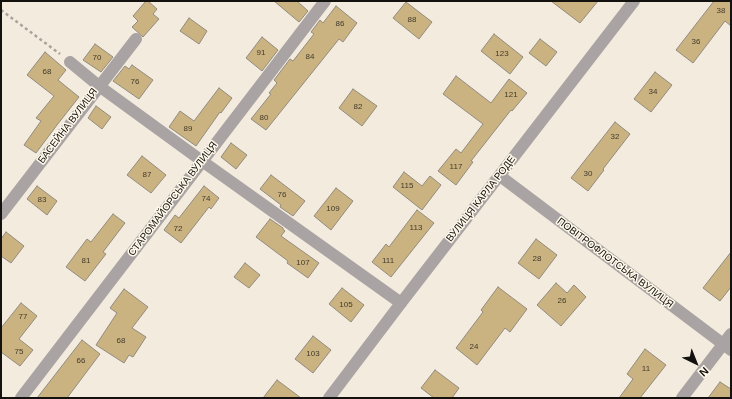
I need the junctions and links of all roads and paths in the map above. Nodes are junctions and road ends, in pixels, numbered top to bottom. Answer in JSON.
{"nodes":[{"id":1,"x":325,"y":1,"type":"edge"},
{"id":2,"x":634,"y":1,"type":"edge"},
{"id":3,"x":1,"y":10,"type":"edge"},
{"id":4,"x":136,"y":39,"type":"dead end"},
{"id":5,"x":70,"y":62,"type":"joint"},
{"id":6,"x":99,"y":86,"type":"junction"},
{"id":7,"x":202,"y":161,"type":"junction"},
{"id":8,"x":500,"y":176,"type":"junction"},
{"id":9,"x":1,"y":214,"type":"edge"},
{"id":10,"x":401,"y":303,"type":"junction"},
{"id":11,"x":729,"y":343,"type":"edge"},
{"id":12,"x":21,"y":398,"type":"edge"},
{"id":13,"x":329,"y":398,"type":"edge"},
{"id":14,"x":682,"y":398,"type":"edge"}],
"edges":[{"from":1,"to":7,"type":"street","name":"СТАРОМАЙОРСЬКА ВУЛИЦЯ"},
{"from":2,"to":8,"type":"street","name":"ВУЛИЦЯ КАРЛА РОДЕ"},
{"from":3,"to":5,"type":"path"},
{"from":4,"to":6,"type":"street","name":"БАСЕЙНА ВУЛИЦЯ"},
{"from":5,"to":6,"type":"street"},
{"from":6,"to":7,"type":"street"},
{"from":6,"to":9,"type":"street","name":"БАСЕЙНА ВУЛИЦЯ"},
{"from":7,"to":10,"type":"street"},
{"from":7,"to":12,"type":"street","name":"СТАРОМАЙОРСЬКА ВУЛИЦЯ"},
{"from":8,"to":10,"type":"street","name":"ВУЛИЦЯ КАРЛА РОДЕ"},
{"from":8,"to":11,"type":"street","name":"ПОВІТРОФЛОТСЬКА ВУЛИЦЯ"},
{"from":10,"to":13,"type":"street","name":"ВУЛИЦЯ КАРЛА РОДЕ"},
{"from":11,"to":14,"type":"street"}]}
